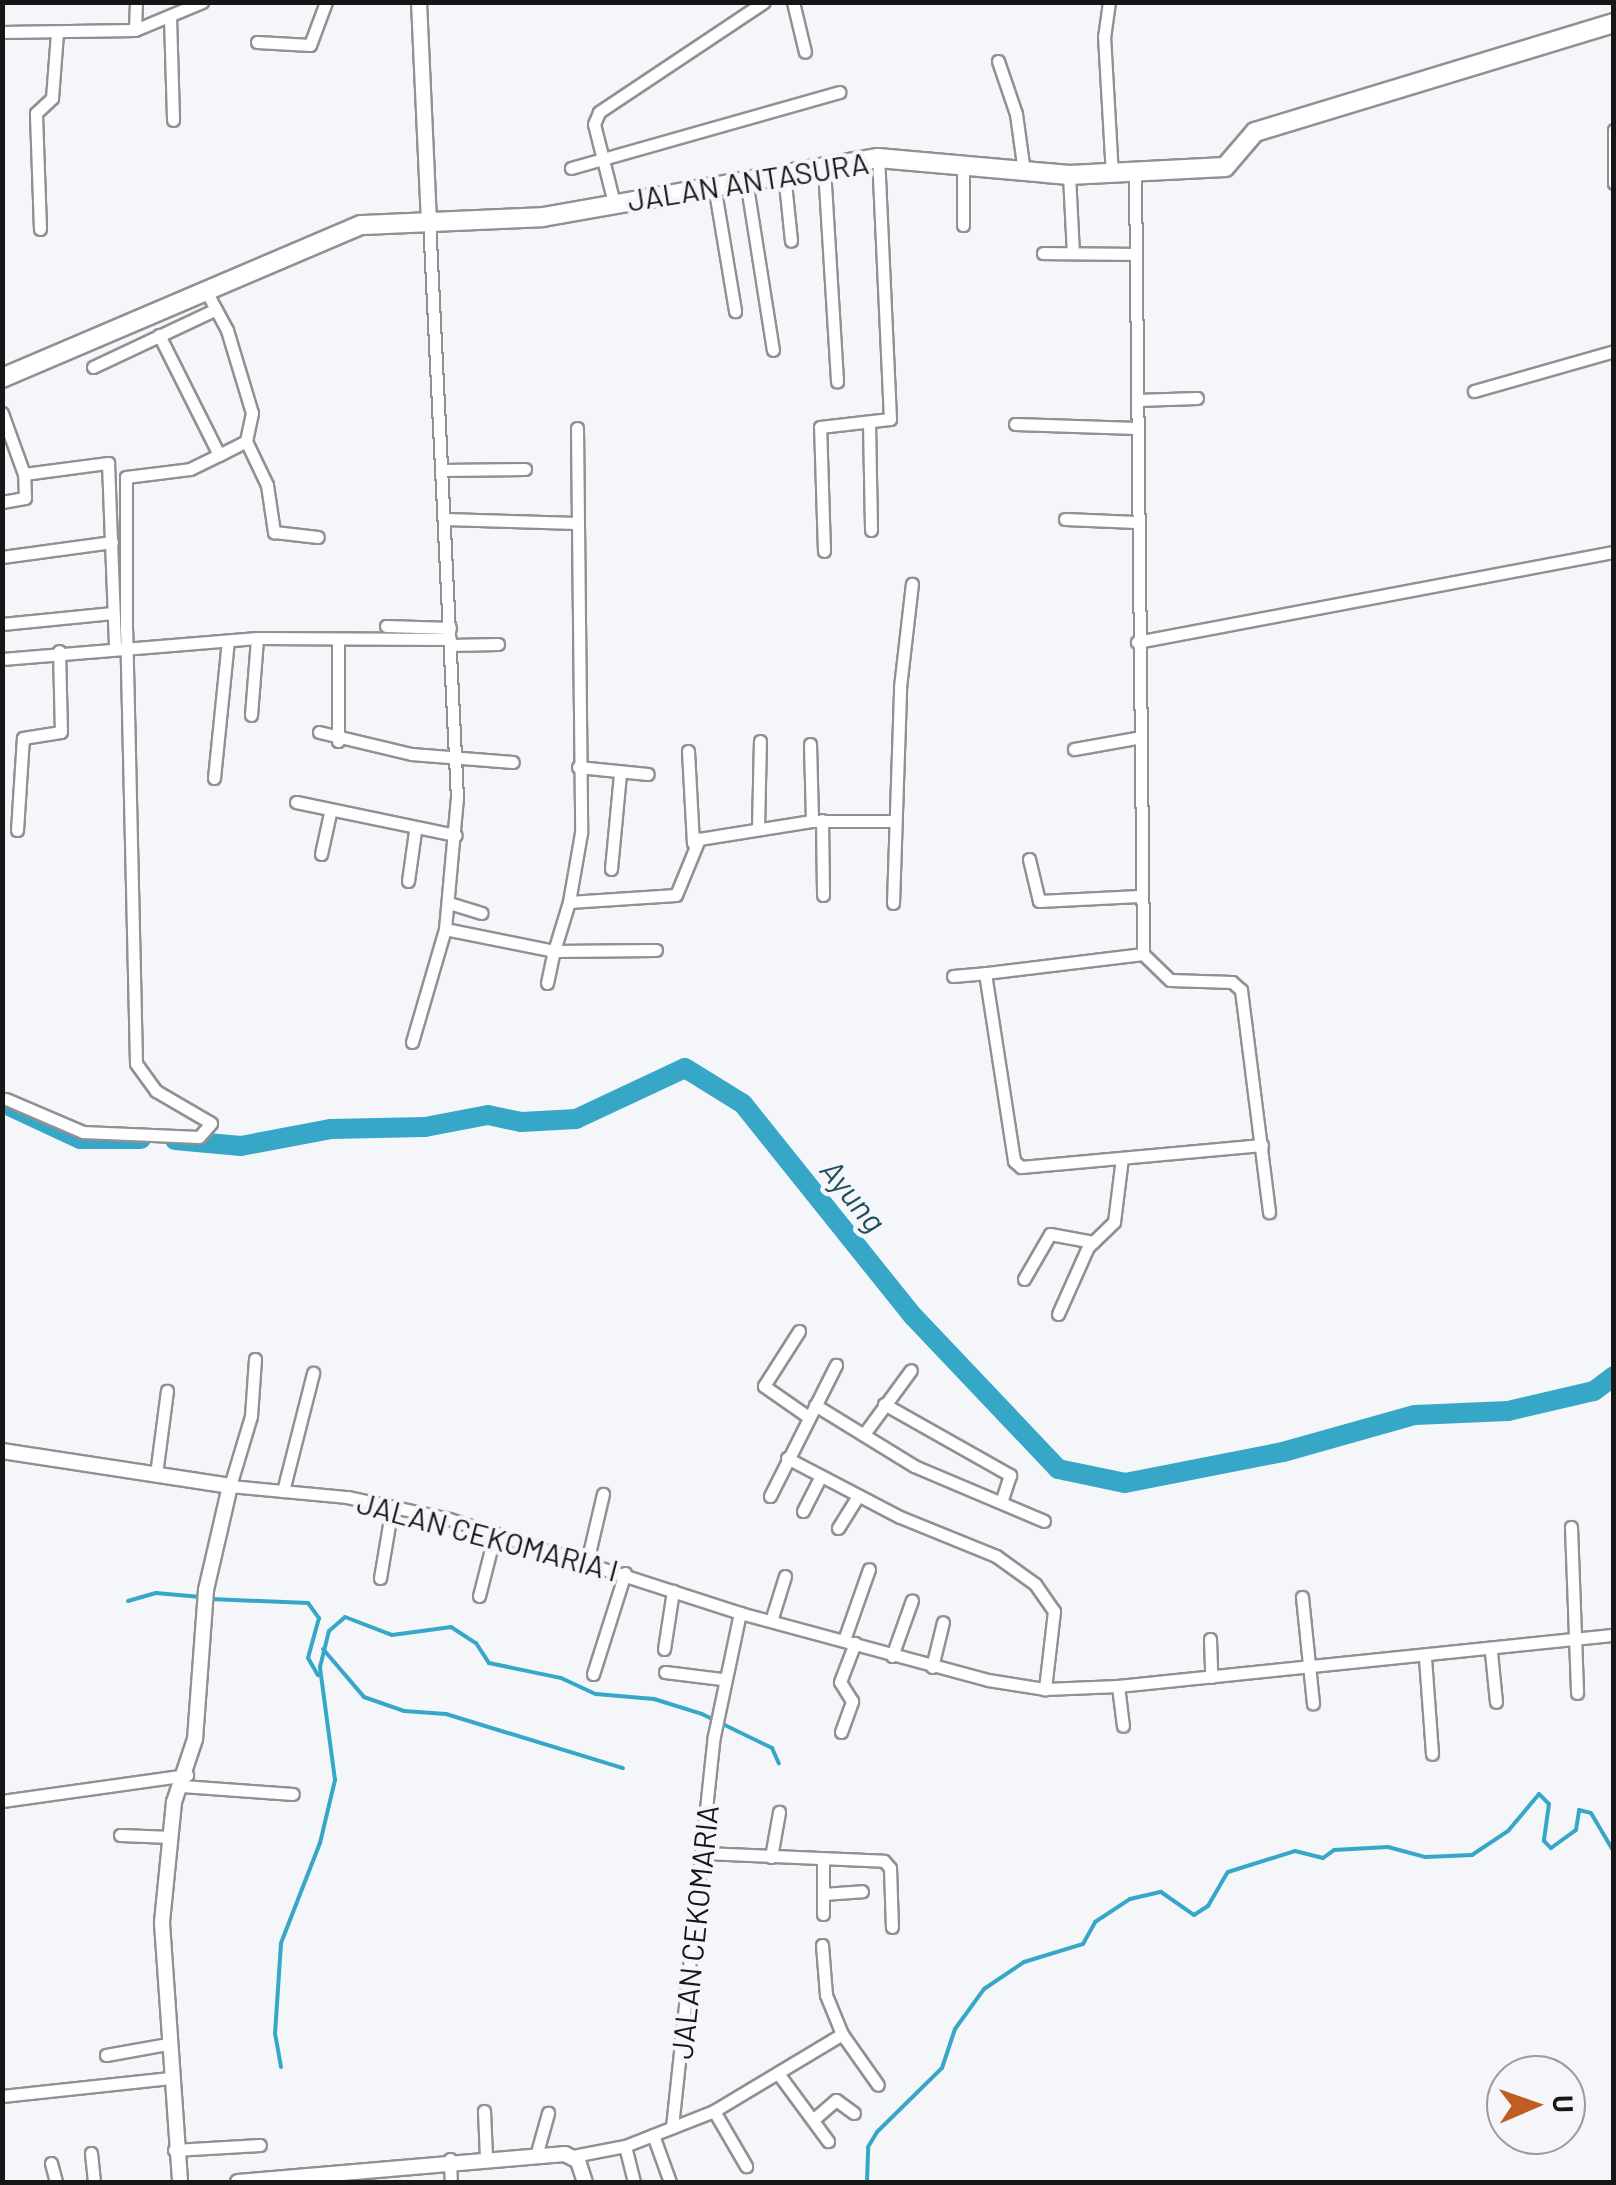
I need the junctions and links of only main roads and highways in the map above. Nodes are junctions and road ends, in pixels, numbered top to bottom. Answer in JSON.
{"nodes":[{"id":1,"x":1614,"y":24,"type":"edge"},
{"id":2,"x":2,"y":378,"type":"edge"}],
"edges":[{"from":1,"to":2,"type":"main road","name":"JALAN ANTASURA"}]}
